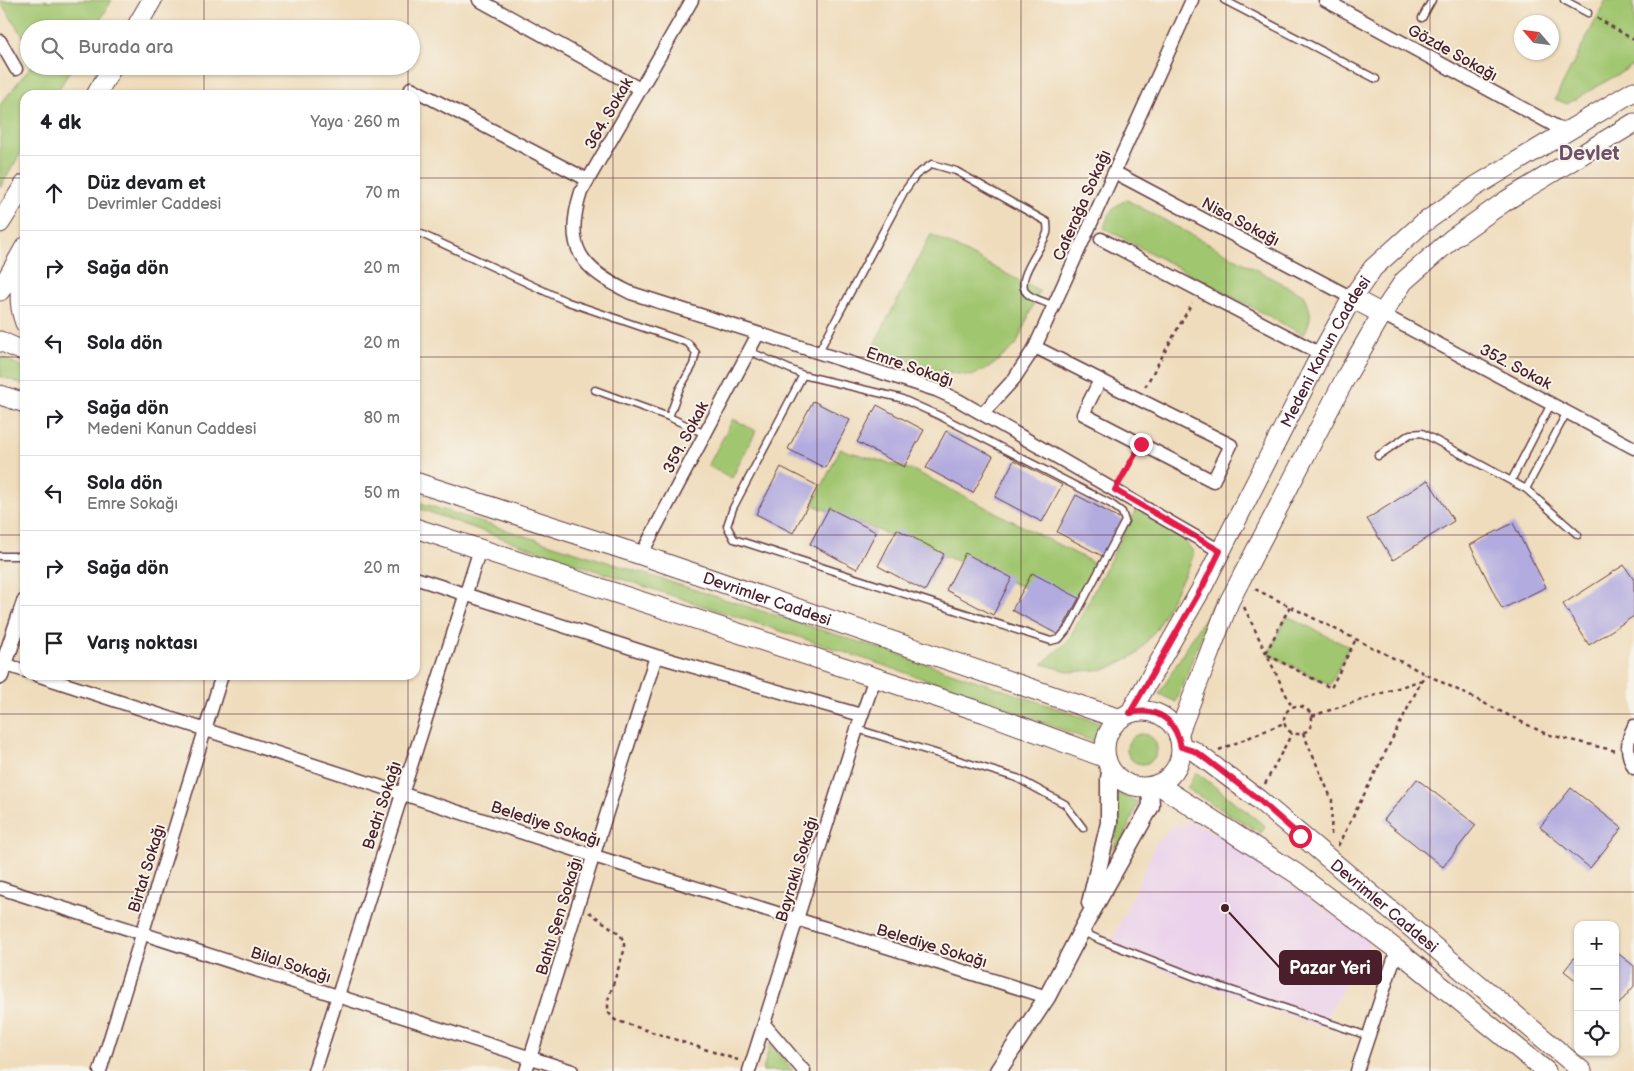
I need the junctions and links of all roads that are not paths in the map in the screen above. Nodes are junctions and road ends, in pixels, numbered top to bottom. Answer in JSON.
{"nodes":[{"id":1,"x":152,"y":0,"type":"edge"},
{"id":2,"x":479,"y":0,"type":"edge"},
{"id":3,"x":692,"y":0,"type":"edge"},
{"id":4,"x":1192,"y":0,"type":"edge"},
{"id":5,"x":1224,"y":0,"type":"edge"},
{"id":6,"x":1325,"y":0,"type":"edge"},
{"id":7,"x":1432,"y":0,"type":"edge"},
{"id":8,"x":1564,"y":0,"type":"edge"},
{"id":9,"x":1588,"y":13,"type":"road end"},
{"id":10,"x":1422,"y":18,"type":"dead end"},
{"id":11,"x":140,"y":20,"type":"edge"},
{"id":12,"x":0,"y":41,"type":"edge"},
{"id":13,"x":16,"y":69,"type":"dead end"},
{"id":14,"x":108,"y":75,"type":"edge"},
{"id":15,"x":1376,"y":79,"type":"dead end"},
{"id":16,"x":411,"y":88,"type":"dead end"},
{"id":17,"x":640,"y":89,"type":"junction"},
{"id":18,"x":99,"y":90,"type":"edge"},
{"id":19,"x":415,"y":90,"type":"edge"},
{"id":20,"x":1634,"y":91,"type":"edge"},
{"id":21,"x":420,"y":93,"type":"edge"},
{"id":22,"x":1634,"y":123,"type":"edge"},
{"id":23,"x":1566,"y":132,"type":"junction"},
{"id":24,"x":1114,"y":172,"type":"junction"},
{"id":25,"x":588,"y":180,"type":"junction"},
{"id":26,"x":20,"y":192,"type":"edge"},
{"id":27,"x":0,"y":223,"type":"edge"},
{"id":28,"x":420,"y":233,"type":"edge"},
{"id":29,"x":1101,"y":239,"type":"dead end"},
{"id":30,"x":577,"y":248,"type":"joint"},
{"id":31,"x":20,"y":256,"type":"edge"},
{"id":32,"x":0,"y":291,"type":"edge"},
{"id":33,"x":1352,"y":298,"type":"junction"},
{"id":34,"x":1054,"y":306,"type":"junction"},
{"id":35,"x":1382,"y":314,"type":"junction"},
{"id":36,"x":758,"y":334,"type":"junction"},
{"id":37,"x":0,"y":341,"type":"edge"},
{"id":38,"x":1035,"y":347,"type":"junction"},
{"id":39,"x":20,"y":350,"type":"edge"},
{"id":40,"x":749,"y":351,"type":"junction"},
{"id":41,"x":818,"y":352,"type":"junction"},
{"id":42,"x":1321,"y":354,"type":"junction"},
{"id":43,"x":803,"y":375,"type":"junction"},
{"id":44,"x":1100,"y":380,"type":"junction"},
{"id":45,"x":595,"y":390,"type":"dead end"},
{"id":46,"x":0,"y":395,"type":"edge"},
{"id":47,"x":20,"y":401,"type":"edge"},
{"id":48,"x":1551,"y":404,"type":"junction"},
{"id":49,"x":1567,"y":412,"type":"junction"},
{"id":50,"x":983,"y":413,"type":"junction"},
{"id":51,"x":669,"y":417,"type":"junction"},
{"id":52,"x":705,"y":434,"type":"junction"},
{"id":53,"x":1634,"y":448,"type":"edge"},
{"id":54,"x":1378,"y":456,"type":"dead end"},
{"id":55,"x":1511,"y":481,"type":"junction"},
{"id":56,"x":420,"y":484,"type":"edge"},
{"id":57,"x":1526,"y":489,"type":"junction"},
{"id":58,"x":420,"y":530,"type":"edge"},
{"id":59,"x":1578,"y":535,"type":"dead end"},
{"id":60,"x":480,"y":549,"type":"junction"},
{"id":61,"x":1220,"y":551,"type":"junction"},
{"id":62,"x":641,"y":555,"type":"junction"},
{"id":63,"x":0,"y":556,"type":"edge"},
{"id":64,"x":20,"y":556,"type":"edge"},
{"id":65,"x":420,"y":580,"type":"edge"},
{"id":66,"x":465,"y":595,"type":"junction"},
{"id":67,"x":20,"y":617,"type":"edge"},
{"id":68,"x":656,"y":656,"type":"junction"},
{"id":69,"x":2,"y":670,"type":"edge"},
{"id":70,"x":20,"y":671,"type":"edge"},
{"id":71,"x":876,"y":678,"type":"junction"},
{"id":72,"x":52,"y":680,"type":"edge"},
{"id":73,"x":220,"y":680,"type":"edge"},
{"id":74,"x":861,"y":715,"type":"junction"},
{"id":75,"x":1125,"y":716,"type":"junction"},
{"id":76,"x":1634,"y":726,"type":"edge"},
{"id":77,"x":857,"y":729,"type":"junction"},
{"id":78,"x":205,"y":730,"type":"junction"},
{"id":79,"x":1180,"y":741,"type":"junction"},
{"id":80,"x":1631,"y":761,"type":"edge"},
{"id":81,"x":1108,"y":763,"type":"junction"},
{"id":82,"x":1154,"y":784,"type":"junction"},
{"id":83,"x":402,"y":794,"type":"junction"},
{"id":84,"x":1083,"y":828,"type":"dead end"},
{"id":85,"x":594,"y":856,"type":"junction"},
{"id":86,"x":0,"y":888,"type":"edge"},
{"id":87,"x":798,"y":920,"type":"junction"},
{"id":88,"x":1084,"y":926,"type":"junction"},
{"id":89,"x":142,"y":934,"type":"junction"},
{"id":90,"x":1397,"y":950,"type":"junction"},
{"id":91,"x":338,"y":996,"type":"junction"},
{"id":92,"x":1047,"y":997,"type":"junction"},
{"id":93,"x":764,"y":1024,"type":"junction"},
{"id":94,"x":1368,"y":1036,"type":"junction"},
{"id":95,"x":530,"y":1058,"type":"junction"},
{"id":96,"x":750,"y":1068,"type":"edge"},
{"id":97,"x":100,"y":1071,"type":"edge"},
{"id":98,"x":314,"y":1071,"type":"edge"},
{"id":99,"x":526,"y":1071,"type":"edge"},
{"id":100,"x":572,"y":1071,"type":"edge"},
{"id":101,"x":804,"y":1071,"type":"edge"},
{"id":102,"x":998,"y":1071,"type":"edge"},
{"id":103,"x":1357,"y":1071,"type":"edge"},
{"id":104,"x":1546,"y":1071,"type":"edge"},
{"id":105,"x":1582,"y":1071,"type":"edge"}],
"edges":[{"from":1,"to":11,"type":"main road"},
{"from":2,"to":17,"type":"street"},
{"from":3,"to":17,"type":"street","name":"364. Sokak"},
{"from":4,"to":24,"type":"street","name":"Caferağa Sokağı"},
{"from":5,"to":15,"type":"lane"},
{"from":6,"to":23,"type":"street","name":"Gözde Sokağı"},
{"from":7,"to":10,"type":"lane"},
{"from":8,"to":9,"type":"lane"},
{"from":12,"to":13,"type":"street"},
{"from":14,"to":18,"type":"main road"},
{"from":16,"to":19,"type":"street"},
{"from":17,"to":25,"type":"street","name":"364. Sokak"},
{"from":20,"to":23,"type":"main road","name":"Medeni Kanun Caddesi"},
{"from":21,"to":25,"type":"street"},
{"from":22,"to":35,"type":"main road","name":"Medeni Kanun Caddesi"},
{"from":23,"to":33,"type":"main road","name":"Medeni Kanun Caddesi"},
{"from":24,"to":33,"type":"street","name":"Nisa Sokağı"},
{"from":24,"to":34,"type":"street","name":"Caferağa Sokağı"},
{"from":25,"to":30,"type":"street","name":"364. Sokak"},
{"from":26,"to":27,"type":"main road"},
{"from":28,"to":51,"type":"lane"},
{"from":29,"to":42,"type":"street"},
{"from":30,"to":36,"type":"street","name":"Emre Sokağı"},
{"from":31,"to":32,"type":"main road"},
{"from":33,"to":35,"type":"main road"},
{"from":33,"to":42,"type":"main road","name":"Medeni Kanun Caddesi"},
{"from":34,"to":38,"type":"street","name":"Caferağa Sokağı"},
{"from":34,"to":41,"type":"lane"},
{"from":35,"to":48,"type":"street","name":"352. Sokak"},
{"from":35,"to":79,"type":"main road","name":"Medeni Kanun Caddesi"},
{"from":36,"to":40,"type":"street","name":"359. Sokak"},
{"from":36,"to":41,"type":"street","name":"Emre Sokağı"},
{"from":37,"to":39,"type":"main road"},
{"from":38,"to":44,"type":"street"},
{"from":38,"to":50,"type":"street","name":"Caferağa Sokağı"},
{"from":40,"to":43,"type":"lane"},
{"from":40,"to":52,"type":"street","name":"359. Sokak"},
{"from":41,"to":50,"type":"street","name":"Emre Sokağı"},
{"from":42,"to":61,"type":"main road","name":"Medeni Kanun Caddesi"},
{"from":43,"to":43,"type":"lane"},
{"from":44,"to":44,"type":"street"},
{"from":45,"to":51,"type":"lane"},
{"from":46,"to":47,"type":"main road"},
{"from":48,"to":49,"type":"street","name":"352. Sokak"},
{"from":48,"to":55,"type":"lane"},
{"from":49,"to":53,"type":"street","name":"352. Sokak"},
{"from":49,"to":57,"type":"lane"},
{"from":50,"to":61,"type":"street","name":"Emre Sokağı"},
{"from":51,"to":52,"type":"lane"},
{"from":52,"to":62,"type":"street","name":"359. Sokak"},
{"from":54,"to":55,"type":"lane"},
{"from":55,"to":57,"type":"lane"},
{"from":56,"to":62,"type":"main road","name":"Devrimler Caddesi"},
{"from":57,"to":59,"type":"lane"},
{"from":58,"to":60,"type":"main road"},
{"from":60,"to":66,"type":"street","name":"Bedri Sokağı"},
{"from":60,"to":71,"type":"main road"},
{"from":61,"to":75,"type":"main road","name":"Medeni Kanun Caddesi"},
{"from":62,"to":75,"type":"main road","name":"Devrimler Caddesi"},
{"from":63,"to":64,"type":"lane"},
{"from":65,"to":66,"type":"street"},
{"from":66,"to":68,"type":"street"},
{"from":66,"to":83,"type":"street","name":"Bedri Sokağı"},
{"from":67,"to":69,"type":"street"},
{"from":68,"to":74,"type":"street"},
{"from":68,"to":85,"type":"street","name":"Bahtı Şen Sokağı"},
{"from":69,"to":70,"type":"street"},
{"from":71,"to":74,"type":"street","name":"Bayraklı Sokağı"},
{"from":71,"to":81,"type":"main road"},
{"from":72,"to":78,"type":"street","name":"Belediye Sokağı"},
{"from":73,"to":78,"type":"street","name":"Birtat Sokağı"},
{"from":74,"to":77,"type":"street","name":"Bayraklı Sokağı"},
{"from":75,"to":79,"type":"main road"},
{"from":75,"to":81,"type":"main road"},
{"from":76,"to":80,"type":"street"},
{"from":77,"to":84,"type":"lane"},
{"from":77,"to":87,"type":"street","name":"Bayraklı Sokağı"},
{"from":78,"to":83,"type":"street","name":"Belediye Sokağı"},
{"from":78,"to":89,"type":"street","name":"Birtat Sokağı"},
{"from":79,"to":82,"type":"main road"},
{"from":79,"to":105,"type":"main road","name":"Devrimler Caddesi"},
{"from":81,"to":82,"type":"main road"},
{"from":81,"to":88,"type":"street"},
{"from":82,"to":88,"type":"street"},
{"from":82,"to":90,"type":"main road","name":"Devrimler Caddesi"},
{"from":83,"to":85,"type":"street","name":"Belediye Sokağı"},
{"from":83,"to":91,"type":"street","name":"Bedri Sokağı"},
{"from":85,"to":87,"type":"street","name":"Belediye Sokağı"},
{"from":85,"to":95,"type":"street","name":"Bahtı Şen Sokağı"},
{"from":86,"to":89,"type":"street","name":"Bilal Sokağı"},
{"from":87,"to":92,"type":"street","name":"Belediye Sokağı"},
{"from":87,"to":93,"type":"street","name":"Bayraklı Sokağı"},
{"from":88,"to":92,"type":"street"},
{"from":88,"to":94,"type":"lane"},
{"from":89,"to":91,"type":"street","name":"Bilal Sokağı"},
{"from":89,"to":97,"type":"street","name":"Birtat Sokağı"},
{"from":90,"to":94,"type":"street"},
{"from":90,"to":104,"type":"main road","name":"Devrimler Caddesi"},
{"from":91,"to":95,"type":"street","name":"Bilal Sokağı"},
{"from":91,"to":98,"type":"street","name":"Bedri Sokağı"},
{"from":92,"to":102,"type":"street"},
{"from":93,"to":96,"type":"street","name":"Bayraklı Sokağı"},
{"from":93,"to":101,"type":"street"},
{"from":94,"to":103,"type":"street"},
{"from":95,"to":99,"type":"street","name":"Bahtı Şen Sokağı"},
{"from":95,"to":100,"type":"street","name":"Bilal Sokağı"}]}
